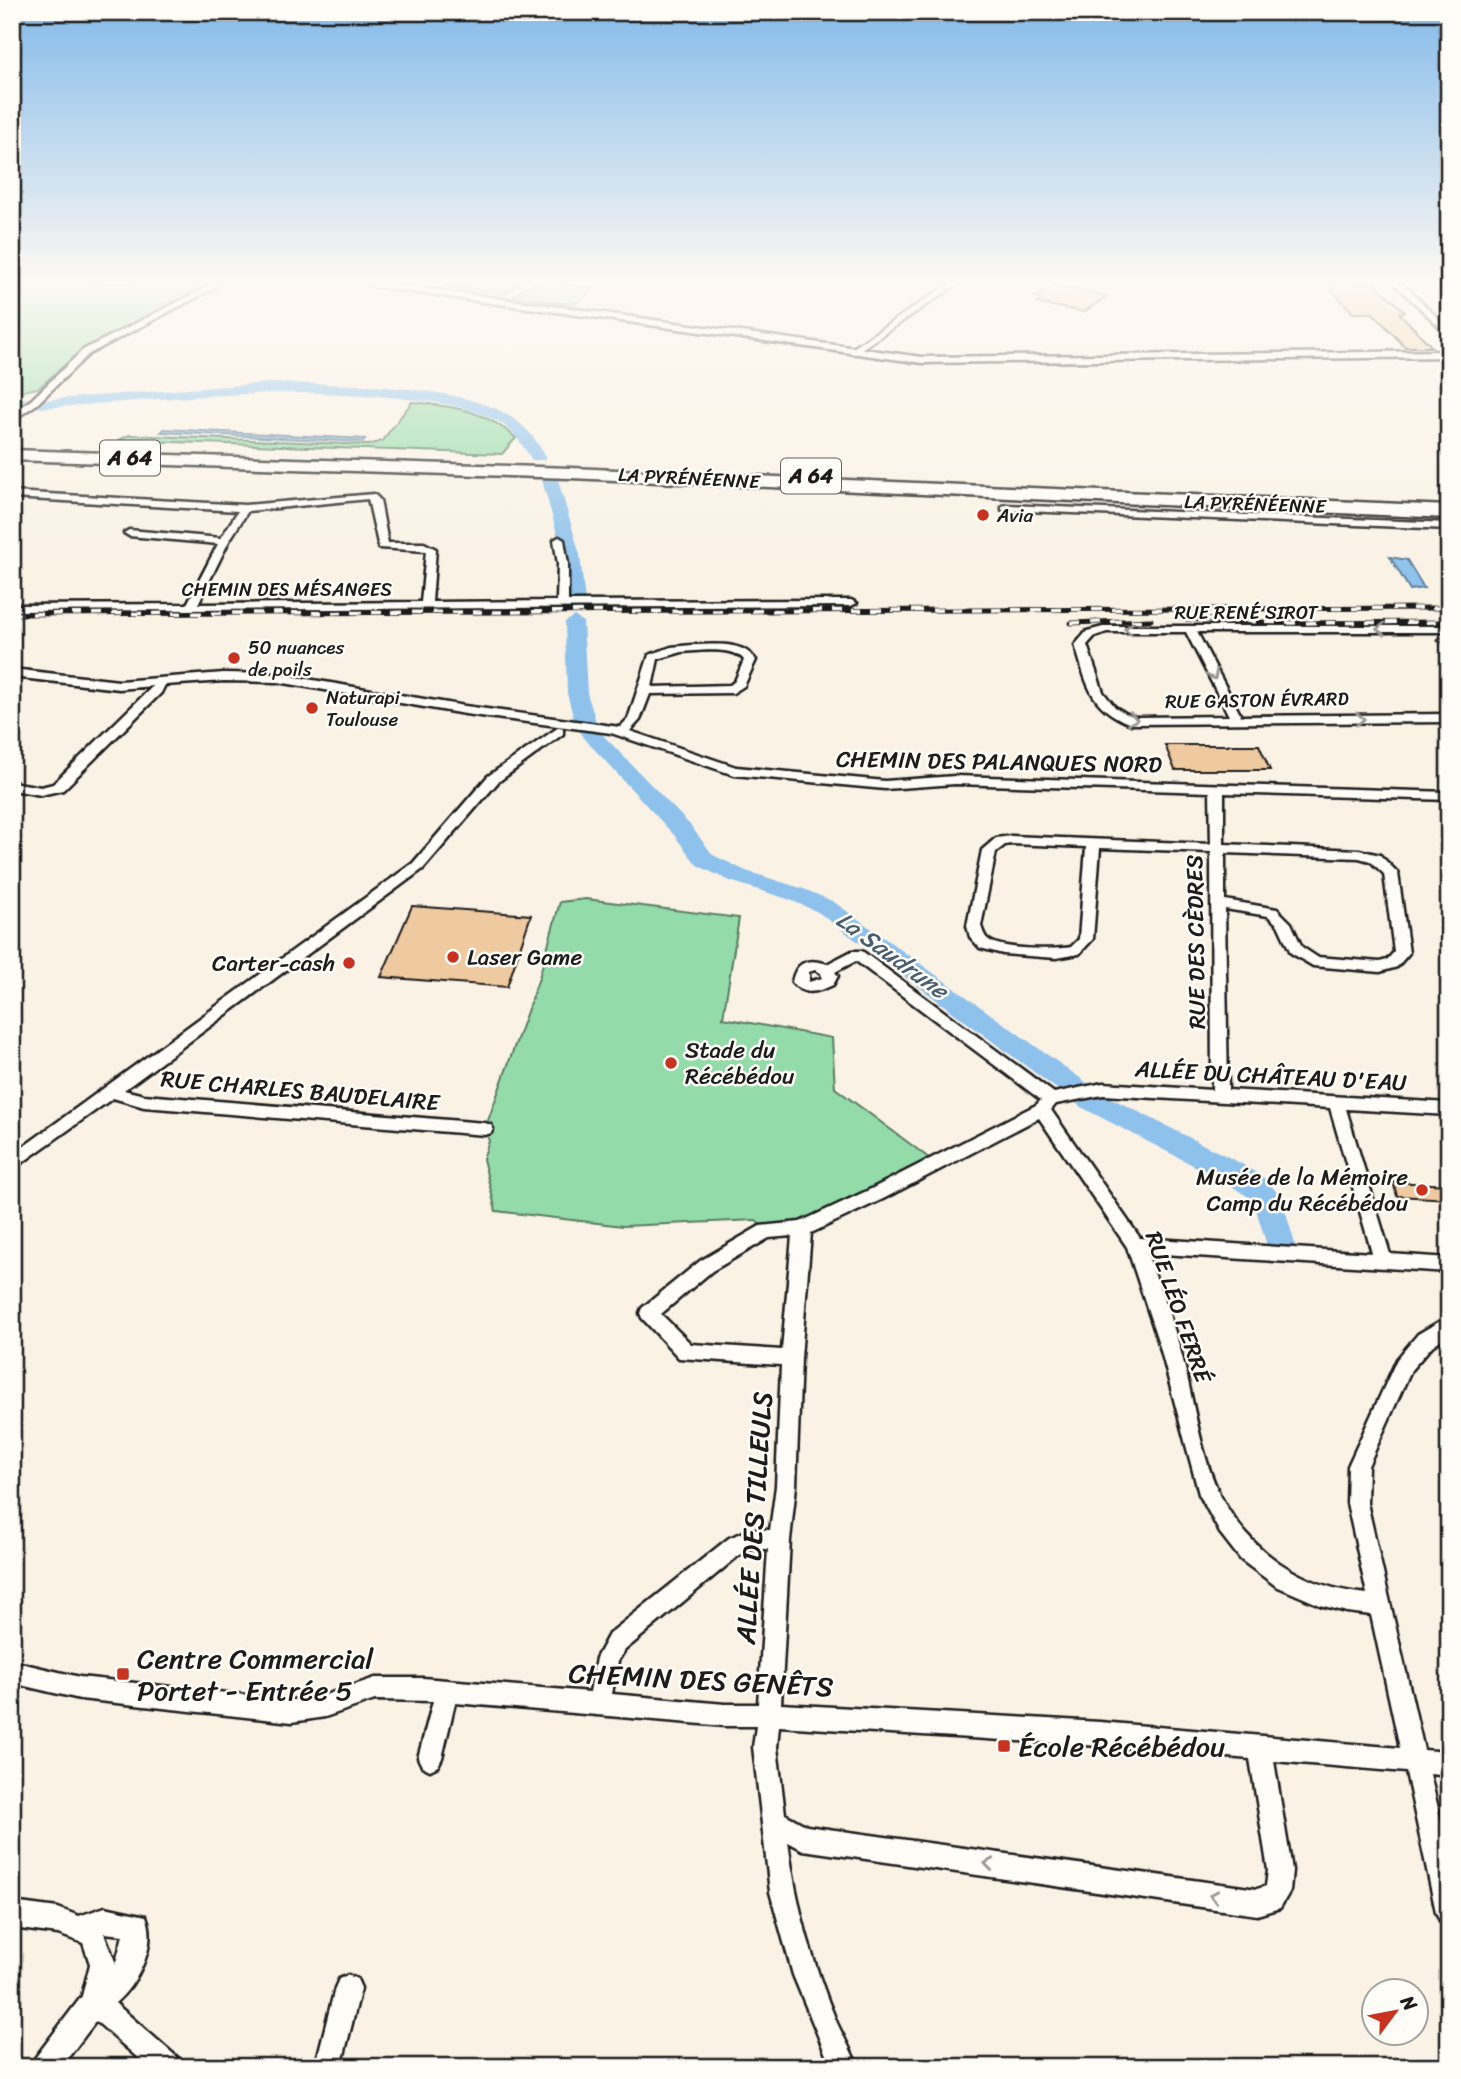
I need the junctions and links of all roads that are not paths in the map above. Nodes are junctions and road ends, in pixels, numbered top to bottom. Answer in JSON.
{"nodes":[{"id":1,"x":57,"y":380,"type":"edge"},
{"id":2,"x":12,"y":418,"type":"edge"},
{"id":3,"x":12,"y":442,"type":"edge"},
{"id":4,"x":12,"y":447,"type":"edge"},
{"id":5,"x":118,"y":450,"type":"junction"},
{"id":6,"x":12,"y":458,"type":"edge"},
{"id":7,"x":12,"y":495,"type":"edge"},
{"id":8,"x":1449,"y":504,"type":"edge"},
{"id":9,"x":246,"y":508,"type":"junction"},
{"id":10,"x":1006,"y":508,"type":"dead end"},
{"id":11,"x":1449,"y":512,"type":"edge"},
{"id":12,"x":1449,"y":526,"type":"edge"},
{"id":13,"x":129,"y":533,"type":"dead end"},
{"id":14,"x":559,"y":540,"type":"dead end"},
{"id":15,"x":224,"y":541,"type":"junction"},
{"id":16,"x":851,"y":603,"type":"dead end"},
{"id":17,"x":562,"y":605,"type":"junction"},
{"id":18,"x":426,"y":606,"type":"junction"},
{"id":19,"x":191,"y":607,"type":"junction"},
{"id":20,"x":12,"y":608,"type":"edge"},
{"id":21,"x":1449,"y":629,"type":"edge"},
{"id":22,"x":1190,"y":630,"type":"junction"},
{"id":23,"x":12,"y":673,"type":"edge"},
{"id":24,"x":1091,"y":674,"type":"joint"},
{"id":25,"x":160,"y":683,"type":"junction"},
{"id":26,"x":645,"y":691,"type":"junction"},
{"id":27,"x":1449,"y":718,"type":"edge"},
{"id":28,"x":1236,"y":719,"type":"junction"},
{"id":29,"x":554,"y":729,"type":"junction"},
{"id":30,"x":623,"y":731,"type":"junction"},
{"id":31,"x":12,"y":786,"type":"edge"},
{"id":32,"x":1217,"y":788,"type":"junction"},
{"id":33,"x":1449,"y":796,"type":"edge"},
{"id":34,"x":1093,"y":844,"type":"junction"},
{"id":35,"x":1217,"y":848,"type":"junction"},
{"id":36,"x":1219,"y":903,"type":"junction"},
{"id":37,"x":827,"y":970,"type":"dead end"},
{"id":38,"x":113,"y":1091,"type":"junction"},
{"id":39,"x":1220,"y":1095,"type":"junction"},
{"id":40,"x":1054,"y":1101,"type":"junction"},
{"id":41,"x":1336,"y":1102,"type":"junction"},
{"id":42,"x":1449,"y":1110,"type":"edge"},
{"id":43,"x":485,"y":1129,"type":"dead end"},
{"id":44,"x":12,"y":1164,"type":"edge"},
{"id":45,"x":802,"y":1229,"type":"junction"},
{"id":46,"x":1135,"y":1245,"type":"junction"},
{"id":47,"x":1383,"y":1261,"type":"junction"},
{"id":48,"x":1449,"y":1265,"type":"edge"},
{"id":49,"x":1449,"y":1324,"type":"edge"},
{"id":50,"x":791,"y":1358,"type":"junction"},
{"id":51,"x":779,"y":1540,"type":"junction"},
{"id":52,"x":1379,"y":1605,"type":"junction"},
{"id":53,"x":12,"y":1672,"type":"edge"},
{"id":54,"x":447,"y":1691,"type":"junction"},
{"id":55,"x":599,"y":1705,"type":"junction"},
{"id":56,"x":767,"y":1714,"type":"junction"},
{"id":57,"x":1260,"y":1747,"type":"junction"},
{"id":58,"x":430,"y":1758,"type":"dead end"},
{"id":59,"x":1403,"y":1760,"type":"junction"},
{"id":60,"x":1449,"y":1764,"type":"edge"},
{"id":61,"x":774,"y":1828,"type":"junction"},
{"id":62,"x":1449,"y":1912,"type":"edge"},
{"id":63,"x":12,"y":1914,"type":"edge"},
{"id":64,"x":79,"y":1929,"type":"junction"},
{"id":65,"x":348,"y":1988,"type":"dead end"},
{"id":66,"x":94,"y":2002,"type":"junction"},
{"id":67,"x":44,"y":2067,"type":"edge"},
{"id":68,"x":169,"y":2067,"type":"edge"},
{"id":69,"x":328,"y":2067,"type":"edge"},
{"id":70,"x":845,"y":2067,"type":"edge"}],
"edges":[{"from":1,"to":2,"type":"street"},
{"from":3,"to":5,"type":"highway"},
{"from":4,"to":5,"type":"highway","name":"LA PYRÉNÉENNE","number":"A 64"},
{"from":5,"to":8,"type":"highway","name":"LA PYRÉNÉENNE","number":"A 64"},
{"from":6,"to":11,"type":"highway","name":"LA PYRÉNÉENNE","number":"A 64"},
{"from":7,"to":9,"type":"street"},
{"from":9,"to":15,"type":"street"},
{"from":9,"to":18,"type":"street"},
{"from":10,"to":12,"type":"street"},
{"from":13,"to":15,"type":"street"},
{"from":14,"to":17,"type":"street"},
{"from":15,"to":19,"type":"street"},
{"from":16,"to":17,"type":"street","name":"CHEMIN DES MÉSANGES"},
{"from":17,"to":18,"type":"street","name":"CHEMIN DES MÉSANGES"},
{"from":18,"to":19,"type":"street","name":"CHEMIN DES MÉSANGES"},
{"from":19,"to":20,"type":"street","name":"CHEMIN DES MÉSANGES"},
{"from":21,"to":22,"type":"street","name":"RUE RENÉ SIROT","one_way":true},
{"from":22,"to":24,"type":"street","name":"RUE RENÉ SIROT","one_way":true},
{"from":22,"to":28,"type":"street","one_way":true},
{"from":23,"to":25,"type":"street"},
{"from":24,"to":28,"type":"street","name":"RUE GASTON ÉVRARD","one_way":true},
{"from":25,"to":29,"type":"street"},
{"from":25,"to":31,"type":"street"},
{"from":26,"to":26,"type":"street"},
{"from":26,"to":30,"type":"street"},
{"from":28,"to":27,"type":"street","name":"RUE GASTON ÉVRARD","one_way":true},
{"from":29,"to":30,"type":"street","name":"CHEMIN DES PALANQUES NORD"},
{"from":29,"to":38,"type":"street"},
{"from":30,"to":32,"type":"street","name":"CHEMIN DES PALANQUES NORD"},
{"from":32,"to":33,"type":"street","name":"CHEMIN DES PALANQUES NORD"},
{"from":32,"to":35,"type":"street","name":"RUE DES CÈDRES"},
{"from":34,"to":34,"type":"street"},
{"from":34,"to":35,"type":"street"},
{"from":35,"to":36,"type":"street","name":"RUE DES CÈDRES"},
{"from":35,"to":36,"type":"street"},
{"from":36,"to":39,"type":"street","name":"RUE DES CÈDRES"},
{"from":37,"to":40,"type":"street","name":"RUE LÉO FERRÉ"},
{"from":38,"to":43,"type":"street","name":"RUE CHARLES BAUDELAIRE"},
{"from":38,"to":44,"type":"street"},
{"from":39,"to":40,"type":"street","name":"ALLÉE DU CHÂTEAU D'EAU"},
{"from":39,"to":41,"type":"street","name":"ALLÉE DU CHÂTEAU D'EAU"},
{"from":40,"to":45,"type":"street"},
{"from":40,"to":46,"type":"street","name":"RUE LÉO FERRÉ"},
{"from":41,"to":42,"type":"street","name":"ALLÉE DU CHÂTEAU D'EAU"},
{"from":41,"to":47,"type":"street"},
{"from":45,"to":50,"type":"street","name":"ALLÉE DES TILLEULS"},
{"from":45,"to":50,"type":"street"},
{"from":46,"to":47,"type":"street"},
{"from":46,"to":52,"type":"street","name":"RUE LÉO FERRÉ"},
{"from":47,"to":48,"type":"street"},
{"from":49,"to":52,"type":"street"},
{"from":50,"to":51,"type":"street","name":"ALLÉE DES TILLEULS"},
{"from":51,"to":55,"type":"street"},
{"from":51,"to":56,"type":"street","name":"ALLÉE DES TILLEULS"},
{"from":52,"to":59,"type":"street"},
{"from":53,"to":54,"type":"street","name":"CHEMIN DES GENÊTS"},
{"from":54,"to":55,"type":"street","name":"CHEMIN DES GENÊTS"},
{"from":54,"to":58,"type":"street"},
{"from":55,"to":56,"type":"street","name":"CHEMIN DES GENÊTS"},
{"from":56,"to":57,"type":"street","name":"CHEMIN DES GENÊTS"},
{"from":56,"to":61,"type":"street","name":"ALLÉE DES TILLEULS"},
{"from":57,"to":59,"type":"street","name":"CHEMIN DES GENÊTS"},
{"from":57,"to":61,"type":"street","one_way":true},
{"from":59,"to":60,"type":"street","name":"CHEMIN DES GENÊTS"},
{"from":59,"to":62,"type":"street"},
{"from":61,"to":70,"type":"street","name":"ALLÉE DES TILLEULS"},
{"from":63,"to":64,"type":"street"},
{"from":64,"to":66,"type":"street"},
{"from":64,"to":66,"type":"street"},
{"from":65,"to":69,"type":"street"},
{"from":66,"to":67,"type":"street"},
{"from":66,"to":68,"type":"street"}]}
